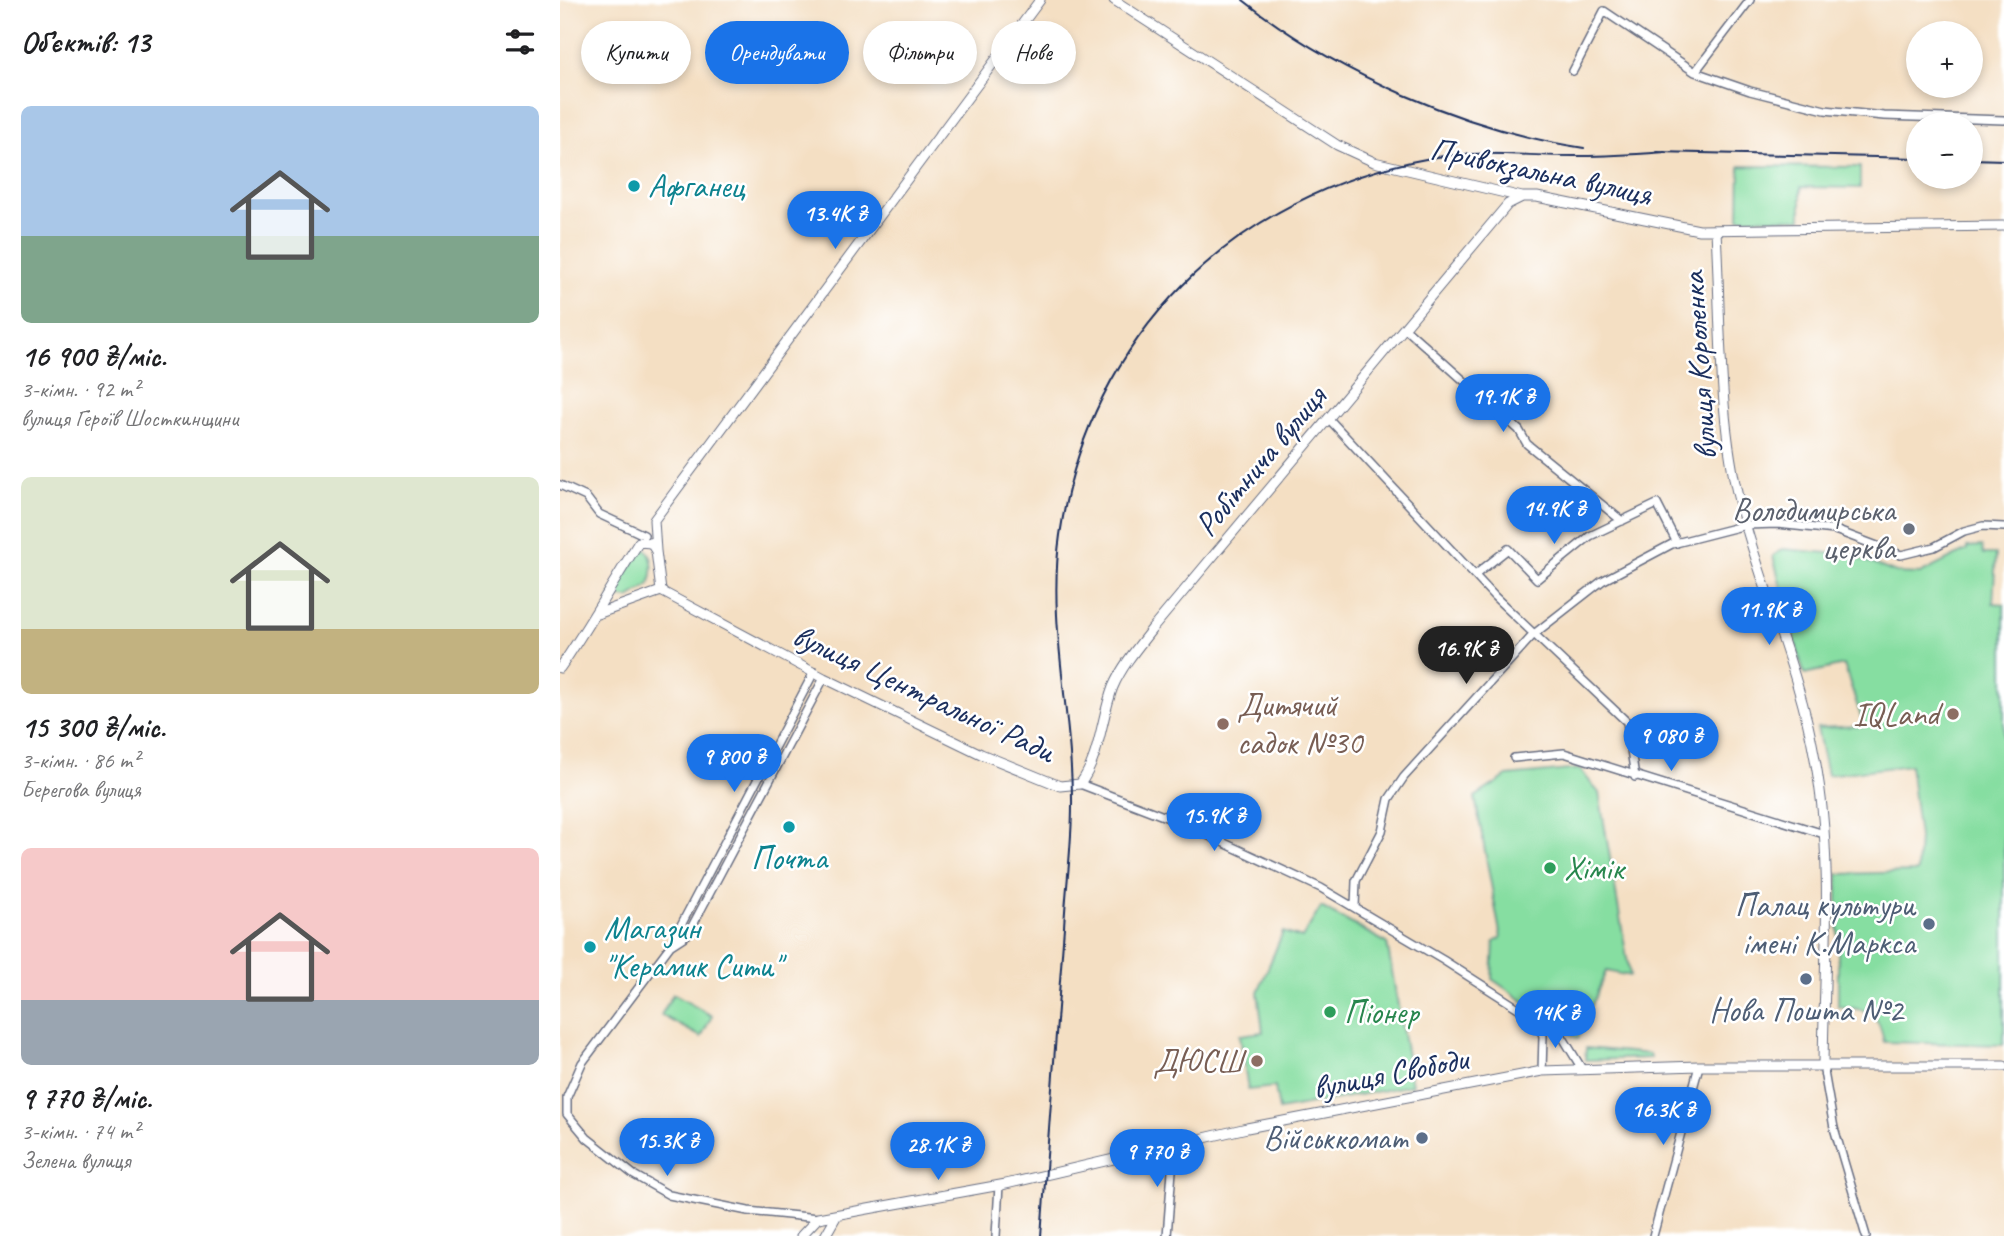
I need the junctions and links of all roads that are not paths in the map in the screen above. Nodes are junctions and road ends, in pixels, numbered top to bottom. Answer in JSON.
{"nodes":[{"id":1,"x":1040,"y":0,"type":"edge"},
{"id":2,"x":1114,"y":0,"type":"edge"},
{"id":3,"x":1750,"y":0,"type":"edge"},
{"id":4,"x":1573,"y":71,"type":"dead end"},
{"id":5,"x":1695,"y":72,"type":"junction"},
{"id":6,"x":2004,"y":120,"type":"edge"},
{"id":7,"x":1522,"y":197,"type":"junction"},
{"id":8,"x":2004,"y":226,"type":"edge"},
{"id":9,"x":1716,"y":231,"type":"junction"},
{"id":10,"x":1405,"y":328,"type":"junction"},
{"id":11,"x":1329,"y":419,"type":"junction"},
{"id":12,"x":560,"y":485,"type":"edge"},
{"id":13,"x":1620,"y":519,"type":"junction"},
{"id":14,"x":654,"y":520,"type":"junction"},
{"id":15,"x":1746,"y":525,"type":"junction"},
{"id":16,"x":2004,"y":527,"type":"edge"},
{"id":17,"x":642,"y":539,"type":"junction"},
{"id":18,"x":1677,"y":543,"type":"junction"},
{"id":19,"x":656,"y":551,"type":"junction"},
{"id":20,"x":1475,"y":575,"type":"junction"},
{"id":21,"x":661,"y":591,"type":"junction"},
{"id":22,"x":606,"y":594,"type":"junction"},
{"id":23,"x":622,"y":605,"type":"junction"},
{"id":24,"x":597,"y":614,"type":"junction"},
{"id":25,"x":1534,"y":634,"type":"junction"},
{"id":26,"x":560,"y":668,"type":"edge"},
{"id":27,"x":814,"y":672,"type":"junction"},
{"id":28,"x":824,"y":678,"type":"junction"},
{"id":29,"x":1514,"y":758,"type":"dead end"},
{"id":30,"x":1636,"y":777,"type":"junction"},
{"id":31,"x":1080,"y":784,"type":"junction"},
{"id":32,"x":1824,"y":834,"type":"junction"},
{"id":33,"x":1355,"y":907,"type":"junction"},
{"id":34,"x":670,"y":946,"type":"junction"},
{"id":35,"x":1538,"y":1021,"type":"junction"},
{"id":36,"x":1699,"y":1066,"type":"junction"},
{"id":37,"x":1823,"y":1066,"type":"junction"},
{"id":38,"x":2004,"y":1066,"type":"edge"},
{"id":39,"x":1582,"y":1069,"type":"junction"},
{"id":40,"x":1542,"y":1071,"type":"junction"},
{"id":41,"x":1174,"y":1145,"type":"junction"},
{"id":42,"x":999,"y":1185,"type":"junction"},
{"id":43,"x":837,"y":1215,"type":"junction"},
{"id":44,"x":818,"y":1219,"type":"junction"},
{"id":45,"x":801,"y":1236,"type":"edge"},
{"id":46,"x":824,"y":1236,"type":"edge"},
{"id":47,"x":996,"y":1236,"type":"edge"},
{"id":48,"x":1167,"y":1236,"type":"edge"},
{"id":49,"x":1653,"y":1236,"type":"edge"},
{"id":50,"x":1866,"y":1236,"type":"edge"}],
"edges":[{"from":1,"to":14,"type":"main road"},
{"from":2,"to":7,"type":"main road","name":"Привокзальна вулиця"},
{"from":3,"to":5,"type":"street"},
{"from":4,"to":5,"type":"street"},
{"from":5,"to":6,"type":"street"},
{"from":7,"to":9,"type":"main road","name":"Привокзальна вулиця"},
{"from":7,"to":10,"type":"main road","name":"Робітнича вулиця"},
{"from":8,"to":9,"type":"main road","name":"Привокзальна вулиця"},
{"from":9,"to":15,"type":"main road","name":"вулиця Короленка"},
{"from":10,"to":11,"type":"main road","name":"Робітнича вулиця"},
{"from":10,"to":13,"type":"street"},
{"from":11,"to":20,"type":"street"},
{"from":11,"to":31,"type":"main road","name":"Робітнича вулиця"},
{"from":12,"to":17,"type":"street"},
{"from":13,"to":18,"type":"street"},
{"from":13,"to":20,"type":"street"},
{"from":14,"to":17,"type":"street"},
{"from":14,"to":19,"type":"main road"},
{"from":15,"to":16,"type":"street"},
{"from":15,"to":18,"type":"street"},
{"from":15,"to":32,"type":"main road","name":"вулиця Короленка"},
{"from":17,"to":19,"type":"main road"},
{"from":17,"to":22,"type":"main road"},
{"from":18,"to":25,"type":"street"},
{"from":19,"to":21,"type":"main road"},
{"from":20,"to":25,"type":"street"},
{"from":21,"to":23,"type":"main road"},
{"from":21,"to":27,"type":"main road","name":"вулиця Центральної Ради"},
{"from":22,"to":23,"type":"main road"},
{"from":22,"to":24,"type":"main road"},
{"from":23,"to":24,"type":"main road"},
{"from":24,"to":26,"type":"main road"},
{"from":25,"to":30,"type":"street"},
{"from":25,"to":33,"type":"street"},
{"from":27,"to":28,"type":"main road","name":"вулиця Центральної Ради"},
{"from":27,"to":34,"type":"street"},
{"from":28,"to":31,"type":"main road","name":"вулиця Центральної Ради"},
{"from":28,"to":34,"type":"street"},
{"from":29,"to":30,"type":"street"},
{"from":30,"to":32,"type":"street"},
{"from":31,"to":33,"type":"street","name":"вулиця Центральної Ради"},
{"from":32,"to":37,"type":"main road","name":"вулиця Короленка"},
{"from":33,"to":35,"type":"street","name":"вулиця Центральної Ради"},
{"from":34,"to":44,"type":"street"},
{"from":35,"to":39,"type":"street","name":"вулиця Центральної Ради"},
{"from":35,"to":40,"type":"street"},
{"from":36,"to":37,"type":"main road","name":"вулиця Свободи"},
{"from":36,"to":39,"type":"main road","name":"вулиця Свободи"},
{"from":36,"to":49,"type":"street"},
{"from":37,"to":38,"type":"main road","name":"вулиця Свободи"},
{"from":37,"to":50,"type":"street","name":"вулиця Короленка"},
{"from":39,"to":40,"type":"main road","name":"вулиця Свободи"},
{"from":40,"to":41,"type":"main road","name":"вулиця Свободи"},
{"from":41,"to":42,"type":"main road","name":"вулиця Свободи"},
{"from":41,"to":48,"type":"street"},
{"from":42,"to":43,"type":"main road","name":"вулиця Свободи"},
{"from":42,"to":47,"type":"street"},
{"from":43,"to":44,"type":"main road","name":"вулиця Свободи"},
{"from":43,"to":46,"type":"main road"},
{"from":44,"to":45,"type":"main road"},
{"from":44,"to":46,"type":"main road"}]}
